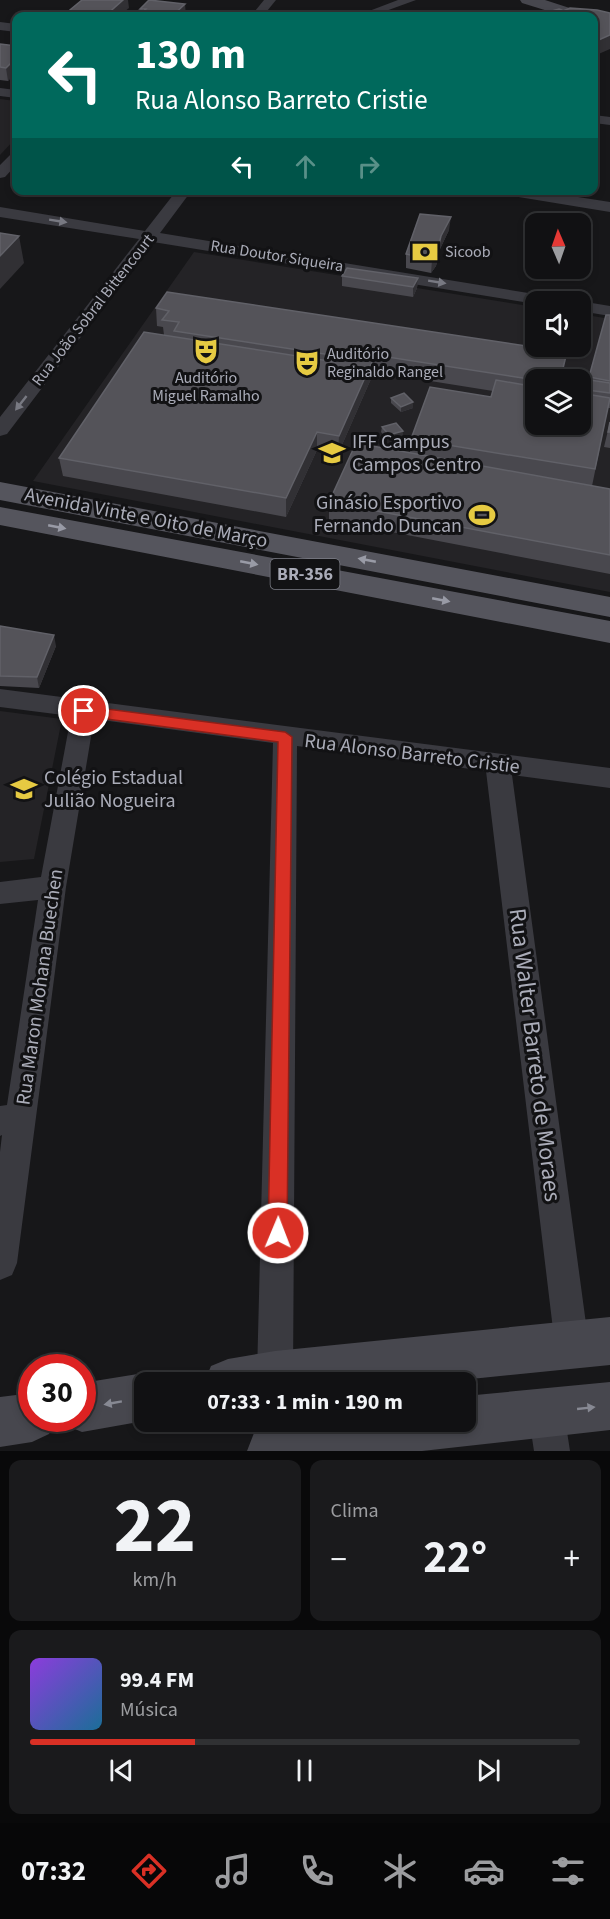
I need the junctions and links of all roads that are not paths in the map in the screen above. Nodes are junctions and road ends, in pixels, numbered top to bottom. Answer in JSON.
{"nodes":[{"id":1,"x":270,"y":0,"type":"edge"},
{"id":2,"x":410,"y":0,"type":"edge"},
{"id":3,"x":528,"y":0,"type":"edge"},
{"id":4,"x":378,"y":11,"type":"joint"},
{"id":5,"x":260,"y":12,"type":"edge"},
{"id":6,"x":375,"y":12,"type":"edge"},
{"id":7,"x":566,"y":12,"type":"edge"},
{"id":8,"x":12,"y":161,"type":"edge"},
{"id":9,"x":0,"y":174,"type":"edge"},
{"id":10,"x":181,"y":195,"type":"edge"},
{"id":11,"x":533,"y":195,"type":"edge"},
{"id":12,"x":610,"y":207,"type":"edge"},
{"id":13,"x":0,"y":212,"type":"edge"},
{"id":14,"x":152,"y":235,"type":"junction"},
{"id":15,"x":525,"y":297,"type":"edge"},
{"id":16,"x":591,"y":308,"type":"edge"},
{"id":17,"x":610,"y":311,"type":"edge"},
{"id":18,"x":0,"y":430,"type":"edge"},
{"id":19,"x":0,"y":491,"type":"edge"},
{"id":20,"x":0,"y":516,"type":"edge"},
{"id":21,"x":476,"y":606,"type":"junction"},
{"id":22,"x":610,"y":606,"type":"edge"},
{"id":23,"x":610,"y":622,"type":"edge"},
{"id":24,"x":610,"y":632,"type":"edge"},
{"id":25,"x":0,"y":698,"type":"edge"},
{"id":26,"x":84,"y":711,"type":"junction"},
{"id":27,"x":285,"y":737,"type":"junction"},
{"id":28,"x":498,"y":765,"type":"junction"},
{"id":29,"x":610,"y":778,"type":"edge"},
{"id":30,"x":53,"y":887,"type":"junction"},
{"id":31,"x":0,"y":893,"type":"edge"},
{"id":32,"x":11,"y":1119,"type":"edge"},
{"id":33,"x":0,"y":1263,"type":"edge"},
{"id":34,"x":591,"y":1343,"type":"edge"},
{"id":35,"x":275,"y":1372,"type":"edge"},
{"id":36,"x":305,"y":1372,"type":"edge"},
{"id":37,"x":456,"y":1372,"type":"edge"},
{"id":38,"x":134,"y":1399,"type":"edge"},
{"id":39,"x":96,"y":1406,"type":"edge"},
{"id":40,"x":610,"y":1406,"type":"edge"},
{"id":41,"x":18,"y":1419,"type":"edge"},
{"id":42,"x":0,"y":1422,"type":"edge"},
{"id":43,"x":476,"y":1422,"type":"edge"},
{"id":44,"x":549,"y":1431,"type":"edge"},
{"id":45,"x":358,"y":1432,"type":"edge"},
{"id":46,"x":272,"y":1451,"type":"edge"}],
"edges":[{"from":1,"to":5,"type":"street"},
{"from":2,"to":4,"type":"street"},
{"from":3,"to":7,"type":"main road"},
{"from":4,"to":6,"type":"street"},
{"from":8,"to":9,"type":"street"},
{"from":10,"to":14,"type":"street","name":"Rua João Sobral Bittencourt"},
{"from":11,"to":12,"type":"street"},
{"from":13,"to":14,"type":"street","name":"Rua Doutor Siqueira","one_way":true},
{"from":14,"to":15,"type":"street","name":"Rua Doutor Siqueira","one_way":true},
{"from":14,"to":18,"type":"street","name":"Rua João Sobral Bittencourt","one_way":true},
{"from":16,"to":17,"type":"street"},
{"from":22,"to":19,"type":"main road","name":"Avenida Vinte e Oito de Março","one_way":true},
{"from":20,"to":21,"type":"main road","name":"Avenida Vinte e Oito de Março","number":"BR-356","one_way":true},
{"from":21,"to":23,"type":"main road"},
{"from":21,"to":24,"type":"main road","name":"Avenida Vinte e Oito de Março","number":"BR-356"},
{"from":25,"to":26,"type":"street","name":"Rua Alonso Barreto Cristie"},
{"from":26,"to":27,"type":"street","name":"Rua Alonso Barreto Cristie"},
{"from":26,"to":30,"type":"street","name":"Rua Maron Mohana Buechen"},
{"from":27,"to":28,"type":"street","name":"Rua Alonso Barreto Cristie"},
{"from":27,"to":35,"type":"street"},
{"from":28,"to":29,"type":"street","name":"Rua Alonso Barreto Cristie"},
{"from":28,"to":34,"type":"street","name":"Rua Walter Barreto de Moraes"},
{"from":30,"to":31,"type":"street"},
{"from":30,"to":32,"type":"street","name":"Rua Maron Mohana Buechen"},
{"from":32,"to":33,"type":"street","name":"Rua Maron Mohana Buechen"},
{"from":34,"to":36,"type":"main road"},
{"from":34,"to":37,"type":"main road"},
{"from":38,"to":39,"type":"main road","one_way":true},
{"from":44,"to":40,"type":"main road","one_way":true},
{"from":41,"to":42,"type":"main road"},
{"from":43,"to":44,"type":"main road"},
{"from":45,"to":46,"type":"main road"}]}
